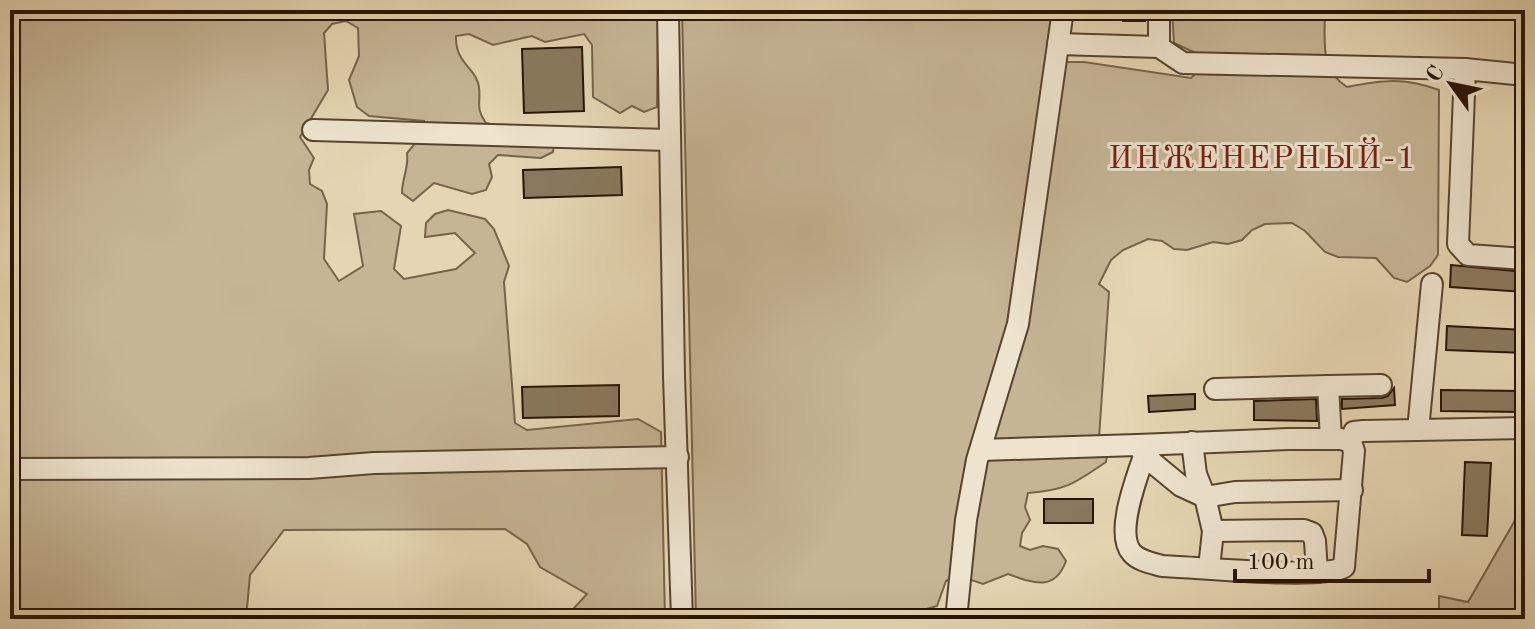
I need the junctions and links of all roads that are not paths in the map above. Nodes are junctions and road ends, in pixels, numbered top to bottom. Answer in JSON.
{"nodes":[{"id":1,"x":668,"y":10,"type":"edge"},
{"id":2,"x":1063,"y":10,"type":"edge"},
{"id":3,"x":1159,"y":10,"type":"edge"},
{"id":4,"x":1058,"y":44,"type":"junction"},
{"id":5,"x":1159,"y":47,"type":"junction"},
{"id":6,"x":1465,"y":69,"type":"junction"},
{"id":7,"x":1525,"y":75,"type":"edge"},
{"id":8,"x":313,"y":130,"type":"dead end"},
{"id":9,"x":668,"y":140,"type":"junction"},
{"id":10,"x":1525,"y":259,"type":"edge"},
{"id":11,"x":1432,"y":284,"type":"dead end"},
{"id":12,"x":1381,"y":385,"type":"dead end"},
{"id":13,"x":1328,"y":386,"type":"junction"},
{"id":14,"x":1215,"y":389,"type":"dead end"},
{"id":15,"x":1525,"y":428,"type":"edge"},
{"id":16,"x":1418,"y":430,"type":"junction"},
{"id":17,"x":1341,"y":441,"type":"junction"},
{"id":18,"x":1192,"y":442,"type":"junction"},
{"id":19,"x":1141,"y":449,"type":"junction"},
{"id":20,"x":981,"y":450,"type":"junction"},
{"id":21,"x":678,"y":457,"type":"junction"},
{"id":22,"x":10,"y":469,"type":"edge"},
{"id":23,"x":1352,"y":490,"type":"junction"},
{"id":24,"x":1205,"y":497,"type":"junction"},
{"id":25,"x":1213,"y":531,"type":"junction"},
{"id":26,"x":1209,"y":568,"type":"junction"},
{"id":27,"x":1317,"y":572,"type":"junction"},
{"id":28,"x":682,"y":619,"type":"edge"},
{"id":29,"x":956,"y":619,"type":"edge"}],
"edges":[{"from":1,"to":9,"type":"street"},
{"from":2,"to":4,"type":"street"},
{"from":3,"to":5,"type":"street"},
{"from":4,"to":5,"type":"street"},
{"from":4,"to":20,"type":"street"},
{"from":5,"to":6,"type":"street"},
{"from":6,"to":7,"type":"street"},
{"from":6,"to":10,"type":"street"},
{"from":8,"to":9,"type":"street"},
{"from":9,"to":21,"type":"street"},
{"from":11,"to":16,"type":"street"},
{"from":12,"to":13,"type":"street"},
{"from":13,"to":14,"type":"street"},
{"from":13,"to":17,"type":"street"},
{"from":15,"to":16,"type":"street"},
{"from":16,"to":17,"type":"street"},
{"from":17,"to":18,"type":"street"},
{"from":17,"to":23,"type":"street"},
{"from":18,"to":19,"type":"street"},
{"from":18,"to":24,"type":"street"},
{"from":19,"to":20,"type":"street"},
{"from":19,"to":24,"type":"street"},
{"from":19,"to":26,"type":"street"},
{"from":20,"to":29,"type":"street"},
{"from":21,"to":22,"type":"street"},
{"from":21,"to":28,"type":"street"},
{"from":23,"to":24,"type":"street"},
{"from":23,"to":27,"type":"street"},
{"from":24,"to":25,"type":"street"},
{"from":25,"to":26,"type":"street"},
{"from":25,"to":27,"type":"street"},
{"from":26,"to":27,"type":"street"}]}
